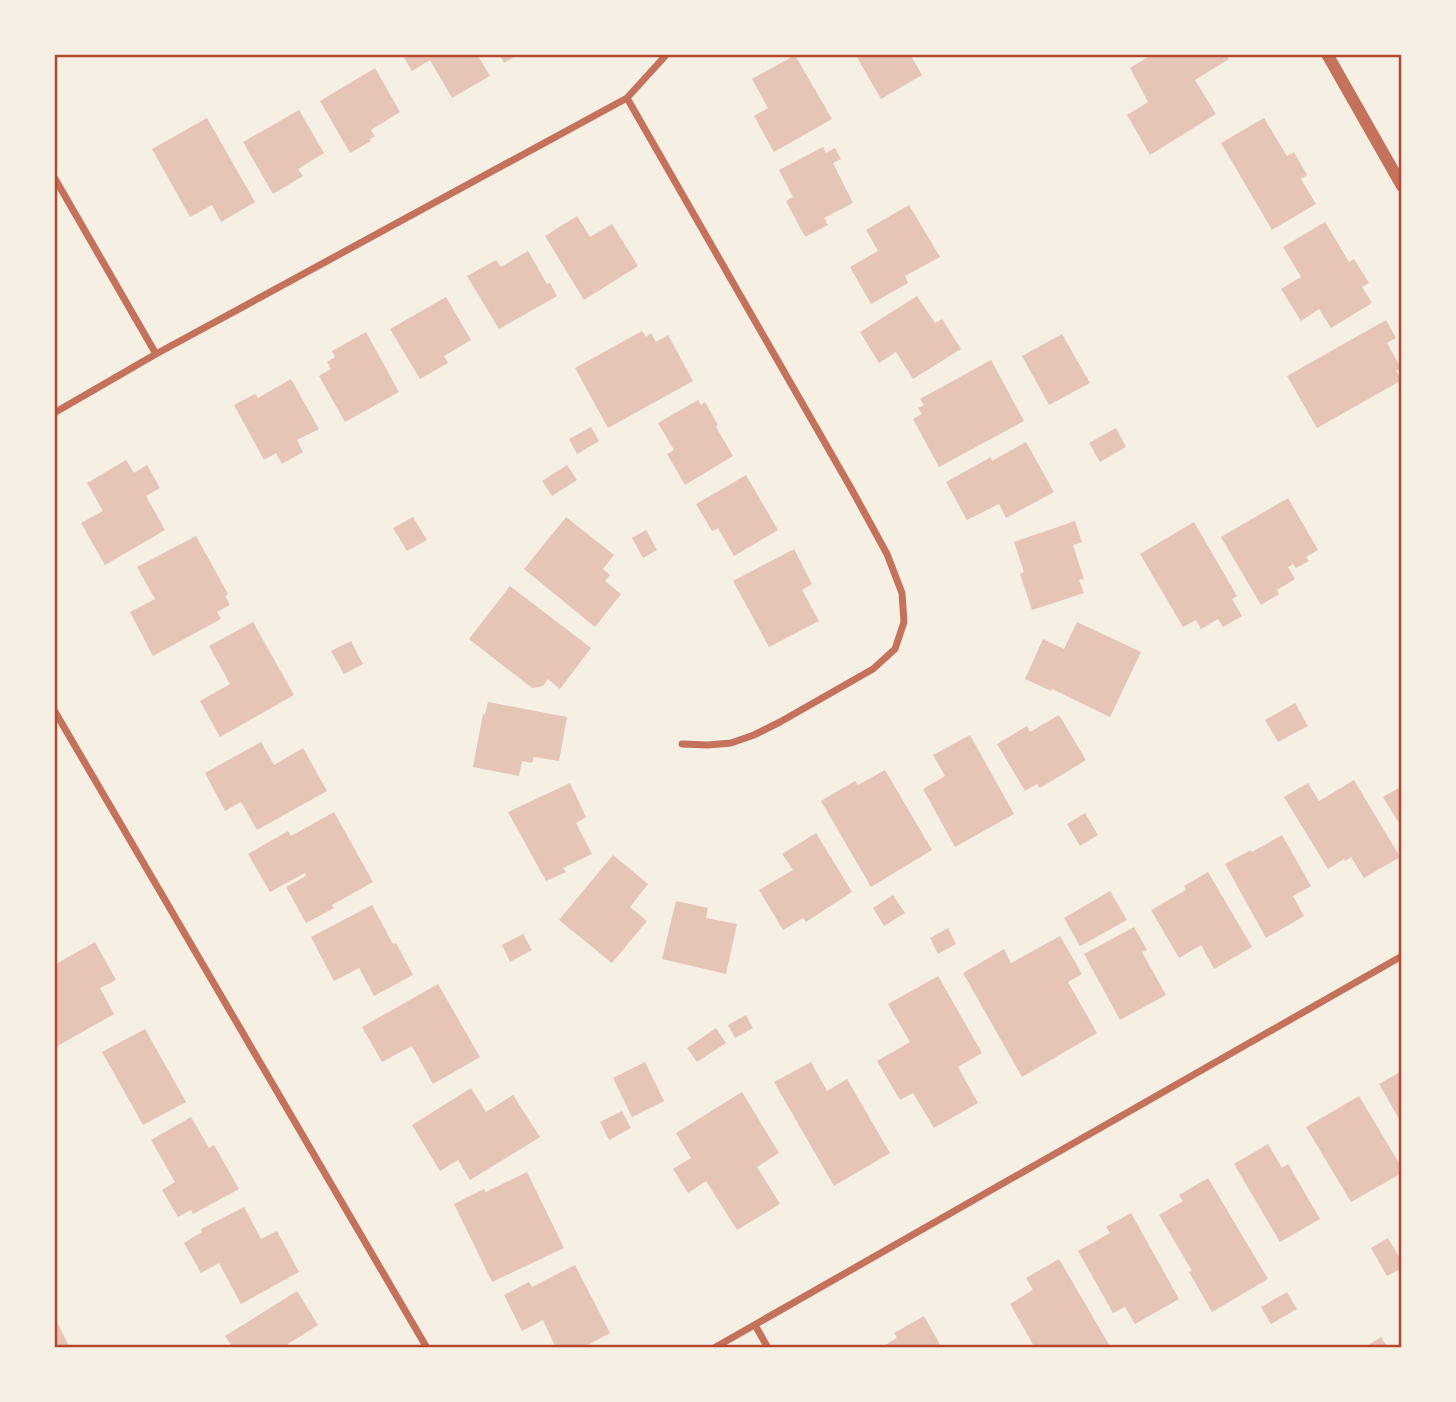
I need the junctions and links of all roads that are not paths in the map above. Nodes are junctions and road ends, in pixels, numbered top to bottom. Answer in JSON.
{"nodes":[{"id":1,"x":667,"y":54,"type":"edge"},
{"id":2,"x":1327,"y":54,"type":"edge"},
{"id":3,"x":627,"y":98,"type":"junction"},
{"id":4,"x":54,"y":177,"type":"edge"},
{"id":5,"x":1402,"y":186,"type":"edge"},
{"id":6,"x":156,"y":354,"type":"junction"},
{"id":7,"x":54,"y":413,"type":"edge"},
{"id":8,"x":54,"y":710,"type":"edge"},
{"id":9,"x":682,"y":744,"type":"dead end"},
{"id":10,"x":1402,"y":956,"type":"edge"},
{"id":11,"x":755,"y":1325,"type":"junction"},
{"id":12,"x":427,"y":1348,"type":"edge"},
{"id":13,"x":714,"y":1348,"type":"edge"},
{"id":14,"x":768,"y":1348,"type":"edge"}],
"edges":[{"from":1,"to":3,"type":"street"},
{"from":2,"to":5,"type":"street"},
{"from":3,"to":6,"type":"street"},
{"from":3,"to":9,"type":"street"},
{"from":4,"to":6,"type":"street"},
{"from":6,"to":7,"type":"street"},
{"from":8,"to":12,"type":"street"},
{"from":10,"to":11,"type":"street"},
{"from":11,"to":13,"type":"street"},
{"from":11,"to":14,"type":"street"}]}
